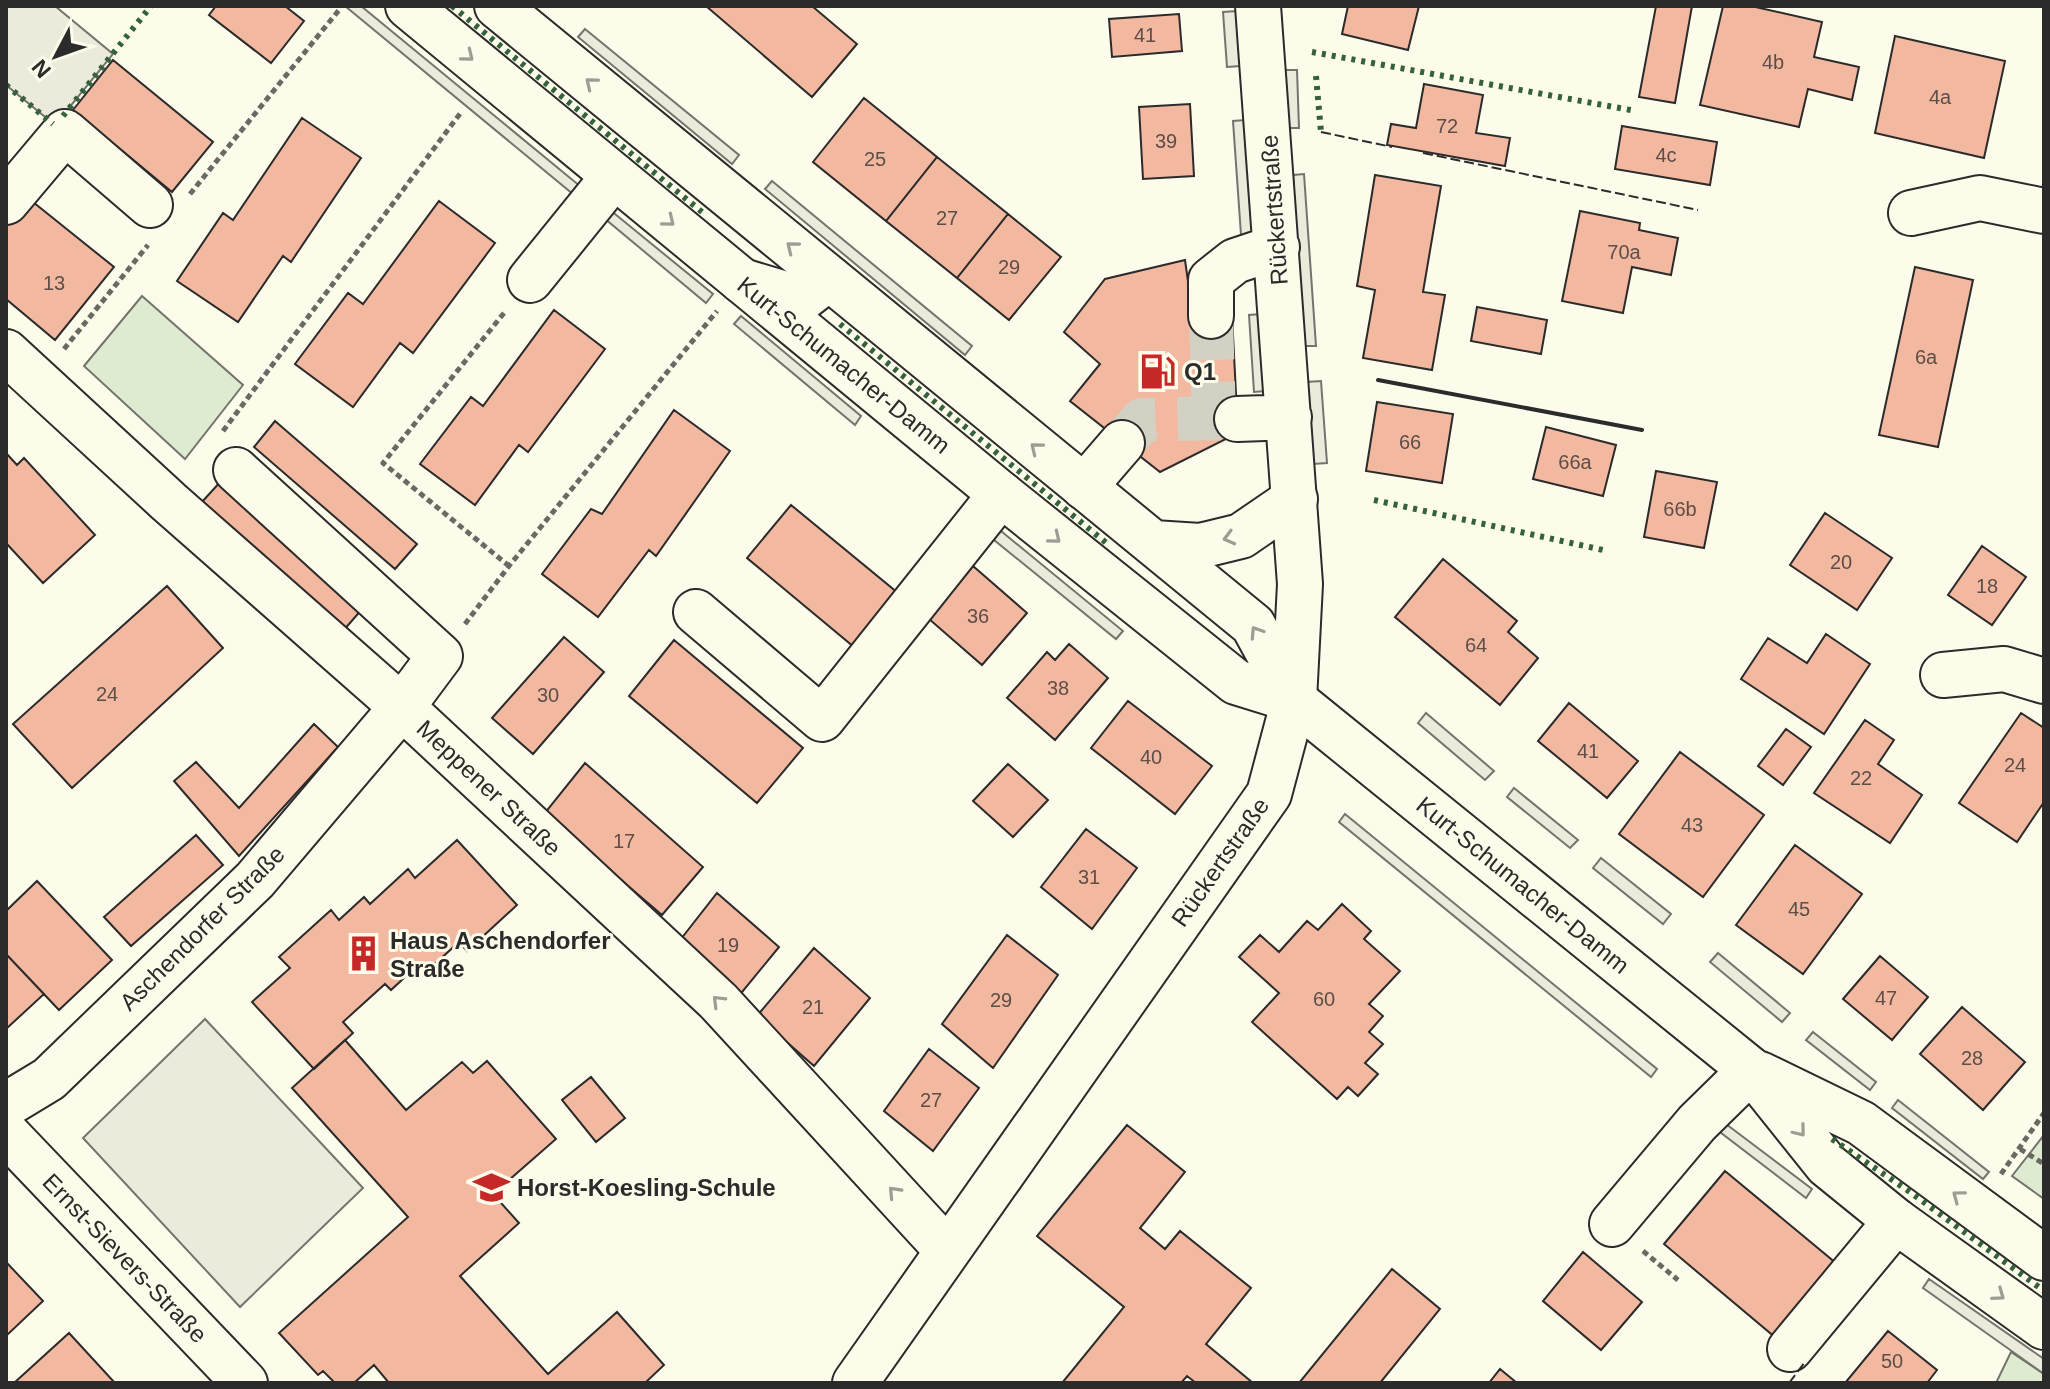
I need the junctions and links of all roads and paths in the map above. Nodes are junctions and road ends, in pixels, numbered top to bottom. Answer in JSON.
{"nodes":[{"id":1,"x":408,"y":6,"type":"edge"},
{"id":2,"x":497,"y":6,"type":"edge"},
{"id":3,"x":1258,"y":6,"type":"edge"},
{"id":4,"x":462,"y":111,"type":"dead end"},
{"id":5,"x":614,"y":176,"type":"junction"},
{"id":6,"x":6,"y":202,"type":"edge"},
{"id":7,"x":150,"y":205,"type":"dead end"},
{"id":8,"x":2044,"y":211,"type":"edge"},
{"id":9,"x":1911,"y":213,"type":"dead end"},
{"id":10,"x":1277,"y":247,"type":"junction"},
{"id":11,"x":829,"y":278,"type":"junction"},
{"id":12,"x":530,"y":280,"type":"joint"},
{"id":13,"x":742,"y":281,"type":"junction"},
{"id":14,"x":1211,"y":316,"type":"tunnel mouth"},
{"id":15,"x":6,"y":352,"type":"edge"},
{"id":16,"x":1289,"y":417,"type":"junction"},
{"id":17,"x":1237,"y":419,"type":"tunnel mouth"},
{"id":18,"x":1122,"y":443,"type":"tunnel mouth"},
{"id":19,"x":226,"y":455,"type":"joint"},
{"id":20,"x":1084,"y":487,"type":"junction"},
{"id":21,"x":1001,"y":494,"type":"junction"},
{"id":22,"x":1295,"y":499,"type":"junction"},
{"id":23,"x":1153,"y":543,"type":"junction"},
{"id":24,"x":509,"y":566,"type":"junction"},
{"id":25,"x":696,"y":612,"type":"dead end"},
{"id":26,"x":440,"y":656,"type":"junction"},
{"id":27,"x":1943,"y":675,"type":"dead end"},
{"id":28,"x":2044,"y":681,"type":"edge"},
{"id":29,"x":1294,"y":700,"type":"junction"},
{"id":30,"x":402,"y":707,"type":"junction"},
{"id":31,"x":1751,"y":1070,"type":"junction"},
{"id":32,"x":6,"y":1105,"type":"edge"},
{"id":33,"x":2044,"y":1113,"type":"edge"},
{"id":34,"x":6,"y":1133,"type":"edge"},
{"id":35,"x":2020,"y":1149,"type":"junction"},
{"id":36,"x":2044,"y":1164,"type":"edge"},
{"id":37,"x":1974,"y":1208,"type":"junction"},
{"id":38,"x":1896,"y":1221,"type":"junction"},
{"id":39,"x":1612,"y":1224,"type":"dead end"},
{"id":40,"x":947,"y":1250,"type":"junction"},
{"id":41,"x":2044,"y":1258,"type":"edge"},
{"id":42,"x":2044,"y":1327,"type":"edge"},
{"id":43,"x":1790,"y":1349,"type":"dead end"},
{"id":44,"x":245,"y":1383,"type":"edge"},
{"id":45,"x":855,"y":1383,"type":"edge"}],
"edges":[{"from":1,"to":5,"type":"street","name":"Kurt-Schumacher-Damm","one_way":true},
{"from":11,"to":2,"type":"street","name":"Kurt-Schumacher-Damm","one_way":true},
{"from":3,"to":10,"type":"street","name":"Rückertstraße"},
{"from":4,"to":19,"type":"path"},
{"from":5,"to":12,"type":"street"},
{"from":5,"to":13,"type":"street","name":"Kurt-Schumacher-Damm","one_way":true},
{"from":6,"to":7,"type":"street"},
{"from":8,"to":9,"type":"street"},
{"from":10,"to":14,"type":"street"},
{"from":10,"to":16,"type":"street","name":"Rückertstraße"},
{"from":11,"to":13,"type":"street"},
{"from":20,"to":11,"type":"street","name":"Kurt-Schumacher-Damm","one_way":true},
{"from":12,"to":24,"type":"path"},
{"from":13,"to":21,"type":"street","name":"Kurt-Schumacher-Damm"},
{"from":13,"to":24,"type":"path"},
{"from":15,"to":30,"type":"street","name":"Meppener Straße"},
{"from":16,"to":17,"type":"street"},
{"from":16,"to":22,"type":"street","name":"Rückertstraße"},
{"from":18,"to":20,"type":"street"},
{"from":19,"to":26,"type":"street"},
{"from":20,"to":23,"type":"street","name":"Kurt-Schumacher-Damm"},
{"from":21,"to":25,"type":"street"},
{"from":21,"to":29,"type":"street","name":"Kurt-Schumacher-Damm","one_way":true},
{"from":22,"to":23,"type":"street","one_way":true},
{"from":22,"to":29,"type":"street","name":"Rückertstraße"},
{"from":29,"to":23,"type":"street","name":"Kurt-Schumacher-Damm","one_way":true},
{"from":24,"to":26,"type":"path"},
{"from":26,"to":30,"type":"street","name":"Aschendorfer Straße"},
{"from":27,"to":28,"type":"street"},
{"from":29,"to":31,"type":"street","name":"Kurt-Schumacher-Damm"},
{"from":29,"to":40,"type":"street","name":"Rückertstraße"},
{"from":30,"to":32,"type":"street","name":"Aschendorfer Straße"},
{"from":40,"to":30,"type":"street","name":"Meppener Straße","one_way":true},
{"from":37,"to":31,"type":"street","name":"Kurt-Schumacher-Damm","one_way":true},
{"from":31,"to":38,"type":"street","name":"Kurt-Schumacher-Damm","one_way":true},
{"from":31,"to":39,"type":"street"},
{"from":33,"to":35,"type":"path"},
{"from":34,"to":44,"type":"street","name":"Ernst-Sievers-Straße"},
{"from":35,"to":36,"type":"path"},
{"from":35,"to":37,"type":"path"},
{"from":37,"to":41,"type":"street","name":"Kurt-Schumacher-Damm"},
{"from":38,"to":42,"type":"street","name":"Kurt-Schumacher-Damm","one_way":true},
{"from":38,"to":43,"type":"street"},
{"from":40,"to":45,"type":"street","name":"Rückertstraße"}]}
